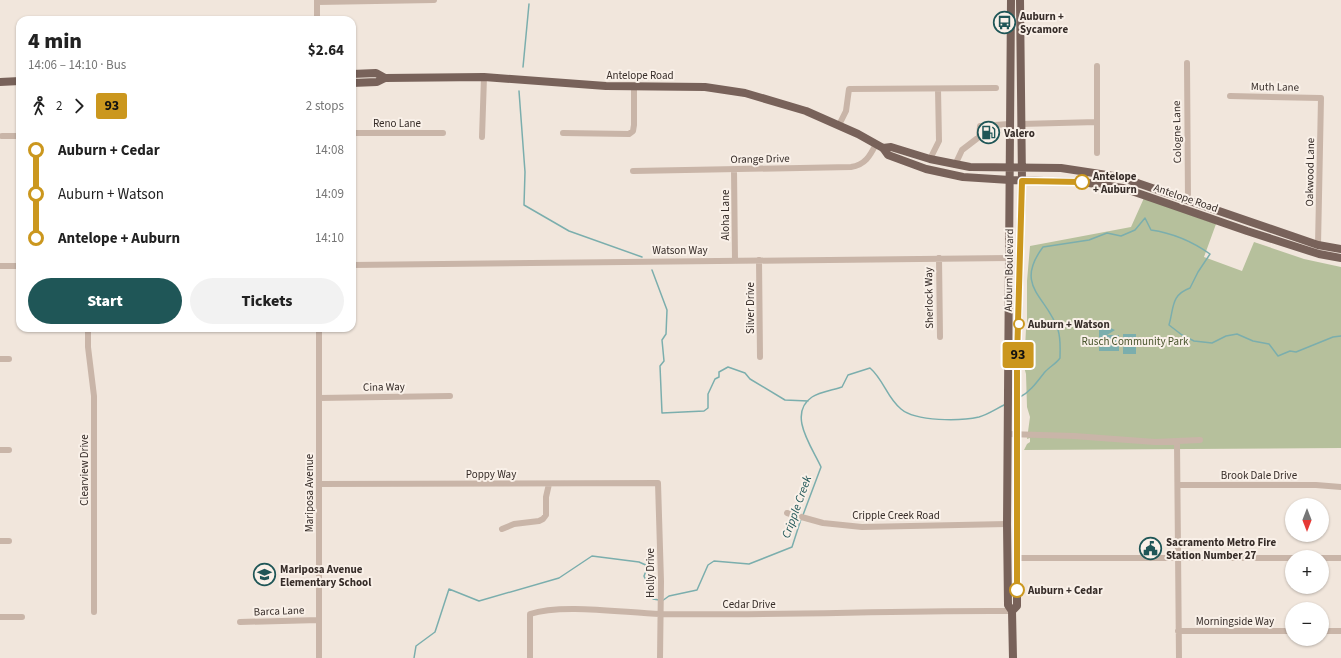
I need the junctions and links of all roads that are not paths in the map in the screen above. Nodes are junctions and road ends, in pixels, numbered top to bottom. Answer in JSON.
{"nodes":[{"id":1,"x":434,"y":0,"type":"edge"},
{"id":2,"x":1011,"y":0,"type":"edge"},
{"id":3,"x":1020,"y":0,"type":"edge"},
{"id":4,"x":317,"y":1,"type":"edge"},
{"id":5,"x":317,"y":16,"type":"edge"},
{"id":6,"x":1187,"y":63,"type":"dead end"},
{"id":7,"x":1097,"y":66,"type":"dead end"},
{"id":8,"x":356,"y":74,"type":"edge"},
{"id":9,"x":484,"y":77,"type":"junction"},
{"id":10,"x":385,"y":78,"type":"junction"},
{"id":11,"x":16,"y":81,"type":"edge"},
{"id":12,"x":0,"y":82,"type":"edge"},
{"id":13,"x":356,"y":83,"type":"edge"},
{"id":14,"x":634,"y":86,"type":"junction"},
{"id":15,"x":996,"y":88,"type":"dead end"},
{"id":16,"x":938,"y":89,"type":"junction"},
{"id":17,"x":1230,"y":96,"type":"dead end"},
{"id":18,"x":1321,"y":98,"type":"joint"},
{"id":19,"x":1097,"y":122,"type":"junction"},
{"id":20,"x":1010,"y":124,"type":"junction"},
{"id":21,"x":1021,"y":124,"type":"junction"},
{"id":22,"x":839,"y":125,"type":"junction"},
{"id":23,"x":443,"y":132,"type":"dead end"},
{"id":24,"x":356,"y":133,"type":"edge"},
{"id":25,"x":563,"y":133,"type":"dead end"},
{"id":26,"x":2,"y":136,"type":"dead end"},
{"id":27,"x":16,"y":136,"type":"edge"},
{"id":28,"x":482,"y":137,"type":"dead end"},
{"id":29,"x":879,"y":146,"type":"junction"},
{"id":30,"x":1097,"y":153,"type":"dead end"},
{"id":31,"x":930,"y":159,"type":"junction"},
{"id":32,"x":955,"y":165,"type":"junction"},
{"id":33,"x":1010,"y":169,"type":"junction"},
{"id":34,"x":1021,"y":169,"type":"junction"},
{"id":35,"x":734,"y":170,"type":"junction"},
{"id":36,"x":633,"y":171,"type":"dead end"},
{"id":37,"x":1010,"y":180,"type":"junction"},
{"id":38,"x":1022,"y":181,"type":"junction"},
{"id":39,"x":1188,"y":200,"type":"junction"},
{"id":40,"x":1318,"y":245,"type":"junction"},
{"id":41,"x":1341,"y":249,"type":"edge"},
{"id":42,"x":938,"y":258,"type":"junction"},
{"id":43,"x":1009,"y":258,"type":"junction"},
{"id":44,"x":1341,"y":258,"type":"edge"},
{"id":45,"x":735,"y":260,"type":"junction"},
{"id":46,"x":759,"y":260,"type":"junction"},
{"id":47,"x":356,"y":265,"type":"edge"},
{"id":48,"x":0,"y":266,"type":"edge"},
{"id":49,"x":16,"y":266,"type":"edge"},
{"id":50,"x":88,"y":332,"type":"edge"},
{"id":51,"x":319,"y":332,"type":"edge"},
{"id":52,"x":940,"y":337,"type":"dead end"},
{"id":53,"x":760,"y":357,"type":"dead end"},
{"id":54,"x":0,"y":359,"type":"edge"},
{"id":55,"x":9,"y":359,"type":"dead end"},
{"id":56,"x":450,"y":396,"type":"dead end"},
{"id":57,"x":319,"y":398,"type":"junction"},
{"id":58,"x":1007,"y":434,"type":"junction"},
{"id":59,"x":1017,"y":434,"type":"junction"},
{"id":60,"x":1200,"y":440,"type":"dead end"},
{"id":61,"x":1177,"y":442,"type":"junction"},
{"id":62,"x":0,"y":450,"type":"edge"},
{"id":63,"x":9,"y":450,"type":"dead end"},
{"id":64,"x":319,"y":484,"type":"junction"},
{"id":65,"x":549,"y":484,"type":"junction"},
{"id":66,"x":1178,"y":485,"type":"junction"},
{"id":67,"x":659,"y":487,"type":"joint"},
{"id":68,"x":1341,"y":487,"type":"edge"},
{"id":69,"x":787,"y":513,"type":"dead end"},
{"id":70,"x":1007,"y":524,"type":"junction"},
{"id":71,"x":502,"y":529,"type":"dead end"},
{"id":72,"x":0,"y":541,"type":"edge"},
{"id":73,"x":9,"y":541,"type":"dead end"},
{"id":74,"x":1018,"y":558,"type":"junction"},
{"id":75,"x":1285,"y":558,"type":"edge"},
{"id":76,"x":1329,"y":558,"type":"edge"},
{"id":77,"x":1341,"y":558,"type":"edge"},
{"id":78,"x":1178,"y":559,"type":"junction"},
{"id":79,"x":1012,"y":611,"type":"junction"},
{"id":80,"x":94,"y":612,"type":"dead end"},
{"id":81,"x":660,"y":614,"type":"junction"},
{"id":82,"x":0,"y":617,"type":"edge"},
{"id":83,"x":22,"y":617,"type":"dead end"},
{"id":84,"x":319,"y":620,"type":"junction"},
{"id":85,"x":240,"y":622,"type":"dead end"},
{"id":86,"x":1178,"y":631,"type":"junction"},
{"id":87,"x":1285,"y":631,"type":"edge"},
{"id":88,"x":1329,"y":631,"type":"edge"},
{"id":89,"x":1341,"y":631,"type":"edge"},
{"id":90,"x":319,"y":658,"type":"edge"},
{"id":91,"x":530,"y":658,"type":"edge"},
{"id":92,"x":660,"y":658,"type":"edge"},
{"id":93,"x":1013,"y":658,"type":"edge"},
{"id":94,"x":1178,"y":658,"type":"edge"}],
"edges":[{"from":1,"to":4,"type":"street"},
{"from":2,"to":20,"type":"main road","name":"Auburn Boulevard"},
{"from":3,"to":21,"type":"main road","name":"Auburn Boulevard"},
{"from":4,"to":5,"type":"street"},
{"from":6,"to":39,"type":"street","name":"Cologne Lane"},
{"from":7,"to":19,"type":"street"},
{"from":8,"to":10,"type":"main road","name":"Antelope Road"},
{"from":9,"to":10,"type":"main road","name":"Antelope Road"},
{"from":9,"to":14,"type":"main road","name":"Antelope Road"},
{"from":9,"to":28,"type":"street"},
{"from":10,"to":13,"type":"main road","name":"Antelope Road"},
{"from":11,"to":12,"type":"main road"},
{"from":14,"to":22,"type":"main road","name":"Antelope Road"},
{"from":14,"to":25,"type":"street"},
{"from":15,"to":16,"type":"street"},
{"from":16,"to":22,"type":"street"},
{"from":16,"to":31,"type":"street"},
{"from":17,"to":18,"type":"street","name":"Muth Lane"},
{"from":18,"to":40,"type":"street","name":"Oakwood Lane"},
{"from":19,"to":21,"type":"street"},
{"from":19,"to":30,"type":"street"},
{"from":20,"to":32,"type":"street"},
{"from":20,"to":33,"type":"main road","name":"Auburn Boulevard"},
{"from":21,"to":34,"type":"main road","name":"Auburn Boulevard"},
{"from":22,"to":29,"type":"main road","name":"Antelope Road"},
{"from":23,"to":24,"type":"street","name":"Reno Lane"},
{"from":26,"to":27,"type":"street"},
{"from":29,"to":31,"type":"main road","name":"Antelope Road"},
{"from":29,"to":35,"type":"street","name":"Orange Drive"},
{"from":29,"to":37,"type":"main road","name":"Antelope Road"},
{"from":31,"to":32,"type":"main road","name":"Antelope Road"},
{"from":32,"to":33,"type":"main road","name":"Antelope Road"},
{"from":33,"to":34,"type":"main road","name":"Antelope Road"},
{"from":33,"to":37,"type":"main road","name":"Auburn Boulevard"},
{"from":34,"to":38,"type":"main road","name":"Auburn Boulevard"},
{"from":34,"to":39,"type":"main road","name":"Antelope Road"},
{"from":35,"to":36,"type":"street","name":"Orange Drive"},
{"from":35,"to":45,"type":"street","name":"Aloha Lane"},
{"from":37,"to":38,"type":"main road","name":"Antelope Road"},
{"from":37,"to":43,"type":"main road","name":"Auburn Boulevard"},
{"from":38,"to":44,"type":"main road","name":"Antelope Road"},
{"from":38,"to":59,"type":"main road","name":"Auburn Boulevard"},
{"from":39,"to":40,"type":"main road","name":"Antelope Road"},
{"from":40,"to":41,"type":"main road","name":"Antelope Road"},
{"from":42,"to":43,"type":"street","name":"Watson Way"},
{"from":42,"to":46,"type":"street","name":"Watson Way"},
{"from":42,"to":52,"type":"street","name":"Sherlock Way"},
{"from":43,"to":58,"type":"main road","name":"Auburn Boulevard"},
{"from":45,"to":46,"type":"street","name":"Watson Way"},
{"from":45,"to":47,"type":"street","name":"Watson Way"},
{"from":46,"to":53,"type":"street","name":"Silver Drive"},
{"from":48,"to":49,"type":"street"},
{"from":50,"to":80,"type":"street","name":"Clearview Drive"},
{"from":51,"to":57,"type":"street","name":"Mariposa Avenue"},
{"from":54,"to":55,"type":"street"},
{"from":56,"to":57,"type":"street","name":"Cina Way"},
{"from":57,"to":64,"type":"street","name":"Mariposa Avenue"},
{"from":58,"to":59,"type":"street"},
{"from":58,"to":70,"type":"main road","name":"Auburn Boulevard"},
{"from":59,"to":61,"type":"street"},
{"from":59,"to":74,"type":"main road","name":"Auburn Boulevard"},
{"from":60,"to":61,"type":"street"},
{"from":61,"to":66,"type":"street"},
{"from":62,"to":63,"type":"street"},
{"from":64,"to":65,"type":"street","name":"Poppy Way"},
{"from":64,"to":84,"type":"street","name":"Mariposa Avenue"},
{"from":65,"to":67,"type":"street","name":"Poppy Way"},
{"from":65,"to":71,"type":"street"},
{"from":66,"to":68,"type":"street","name":"Brook Dale Drive"},
{"from":66,"to":78,"type":"street"},
{"from":67,"to":81,"type":"street","name":"Holly Drive"},
{"from":69,"to":70,"type":"street","name":"Cripple Creek Road"},
{"from":70,"to":79,"type":"main road","name":"Auburn Boulevard"},
{"from":72,"to":73,"type":"street"},
{"from":74,"to":78,"type":"street"},
{"from":74,"to":79,"type":"main road","name":"Auburn Boulevard"},
{"from":75,"to":78,"type":"street"},
{"from":76,"to":77,"type":"street"},
{"from":78,"to":86,"type":"street"},
{"from":79,"to":81,"type":"street","name":"Cedar Drive"},
{"from":79,"to":93,"type":"main road","name":"Auburn Boulevard"},
{"from":81,"to":91,"type":"street","name":"Cedar Drive"},
{"from":81,"to":92,"type":"street","name":"Holly Drive"},
{"from":82,"to":83,"type":"street"},
{"from":84,"to":85,"type":"street","name":"Barca Lane"},
{"from":84,"to":90,"type":"street","name":"Mariposa Avenue"},
{"from":86,"to":87,"type":"street","name":"Morningside Way"},
{"from":86,"to":94,"type":"street"},
{"from":88,"to":89,"type":"street"}]}
